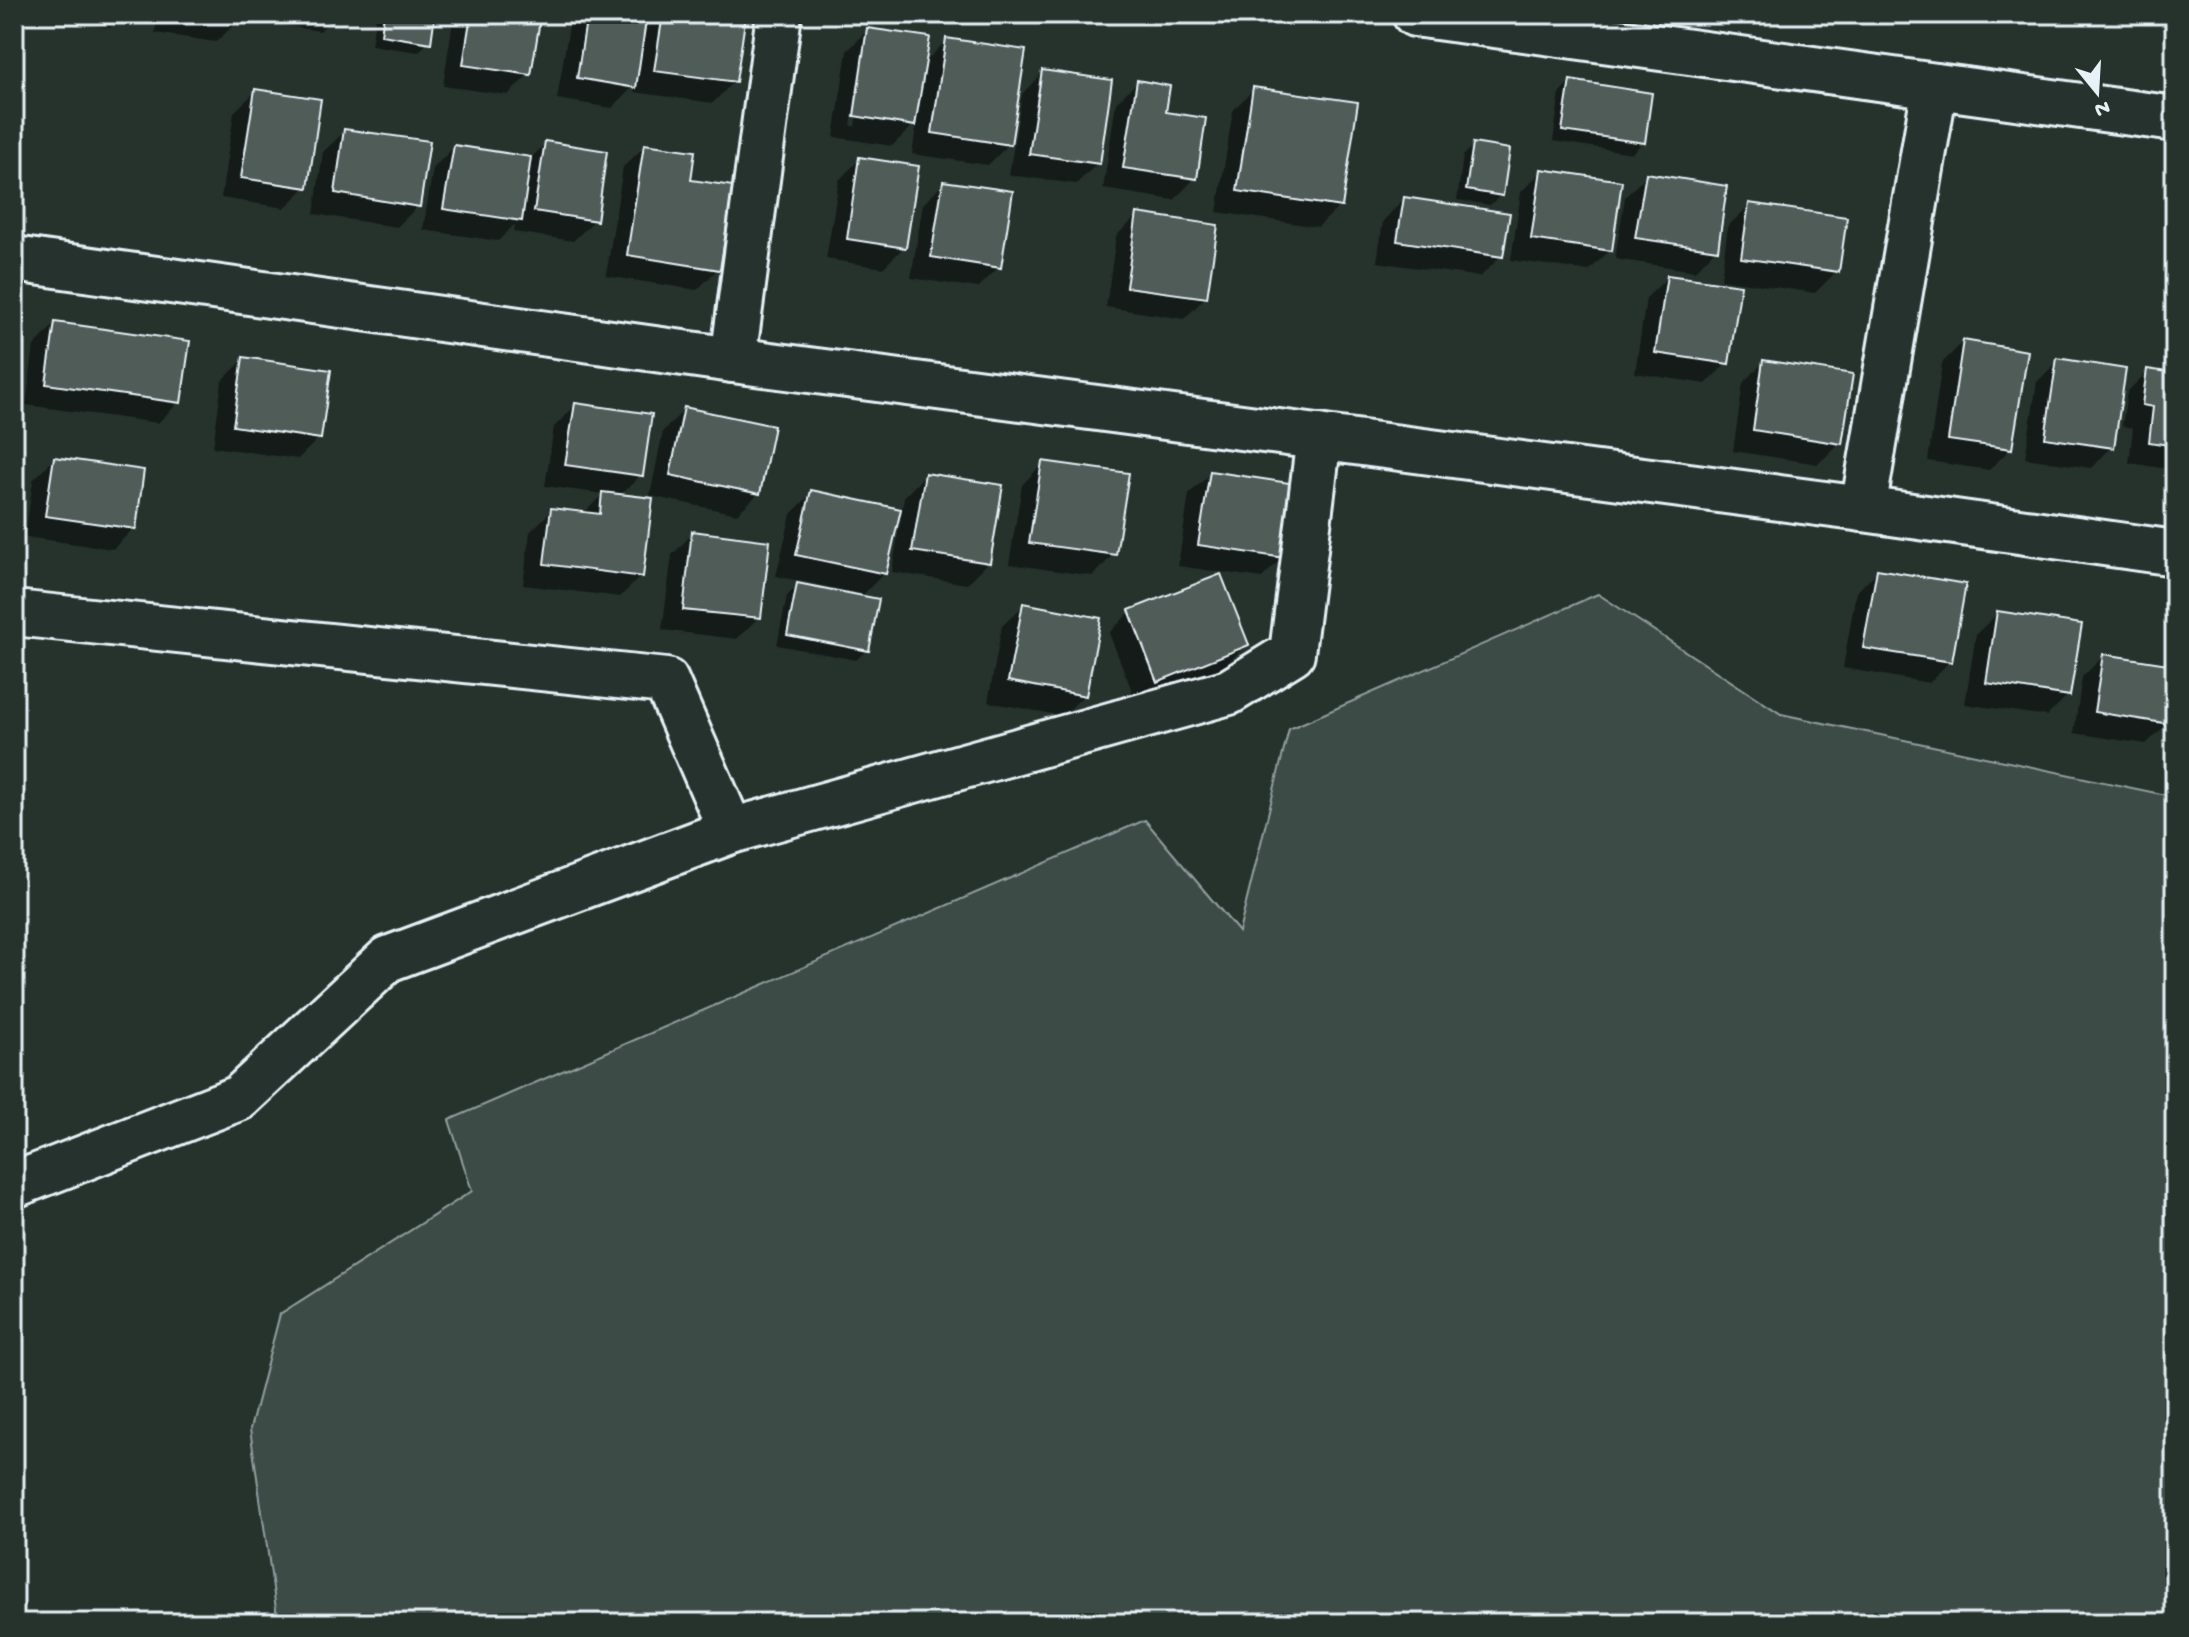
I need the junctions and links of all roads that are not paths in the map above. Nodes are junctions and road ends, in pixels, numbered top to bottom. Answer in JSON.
{"nodes":[{"id":1,"x":779,"y":14,"type":"edge"},
{"id":2,"x":1415,"y":14,"type":"edge"},
{"id":3,"x":1542,"y":23,"type":"edge"},
{"id":4,"x":1935,"y":86,"type":"junction"},
{"id":5,"x":2175,"y":119,"type":"edge"},
{"id":6,"x":14,"y":259,"type":"edge"},
{"id":7,"x":733,"y":360,"type":"junction"},
{"id":8,"x":1319,"y":437,"type":"junction"},
{"id":9,"x":1863,"y":509,"type":"junction"},
{"id":10,"x":2175,"y":553,"type":"edge"},
{"id":11,"x":14,"y":613,"type":"edge"},
{"id":12,"x":731,"y":831,"type":"junction"},
{"id":13,"x":16,"y":1178,"type":"edge"}],
"edges":[{"from":1,"to":7,"type":"street"},
{"from":2,"to":3,"type":"street"},
{"from":3,"to":4,"type":"street"},
{"from":4,"to":5,"type":"street"},
{"from":4,"to":9,"type":"street"},
{"from":6,"to":7,"type":"street"},
{"from":7,"to":8,"type":"street"},
{"from":8,"to":9,"type":"street"},
{"from":8,"to":12,"type":"street"},
{"from":9,"to":10,"type":"street"},
{"from":11,"to":12,"type":"street"},
{"from":12,"to":13,"type":"street"}]}
